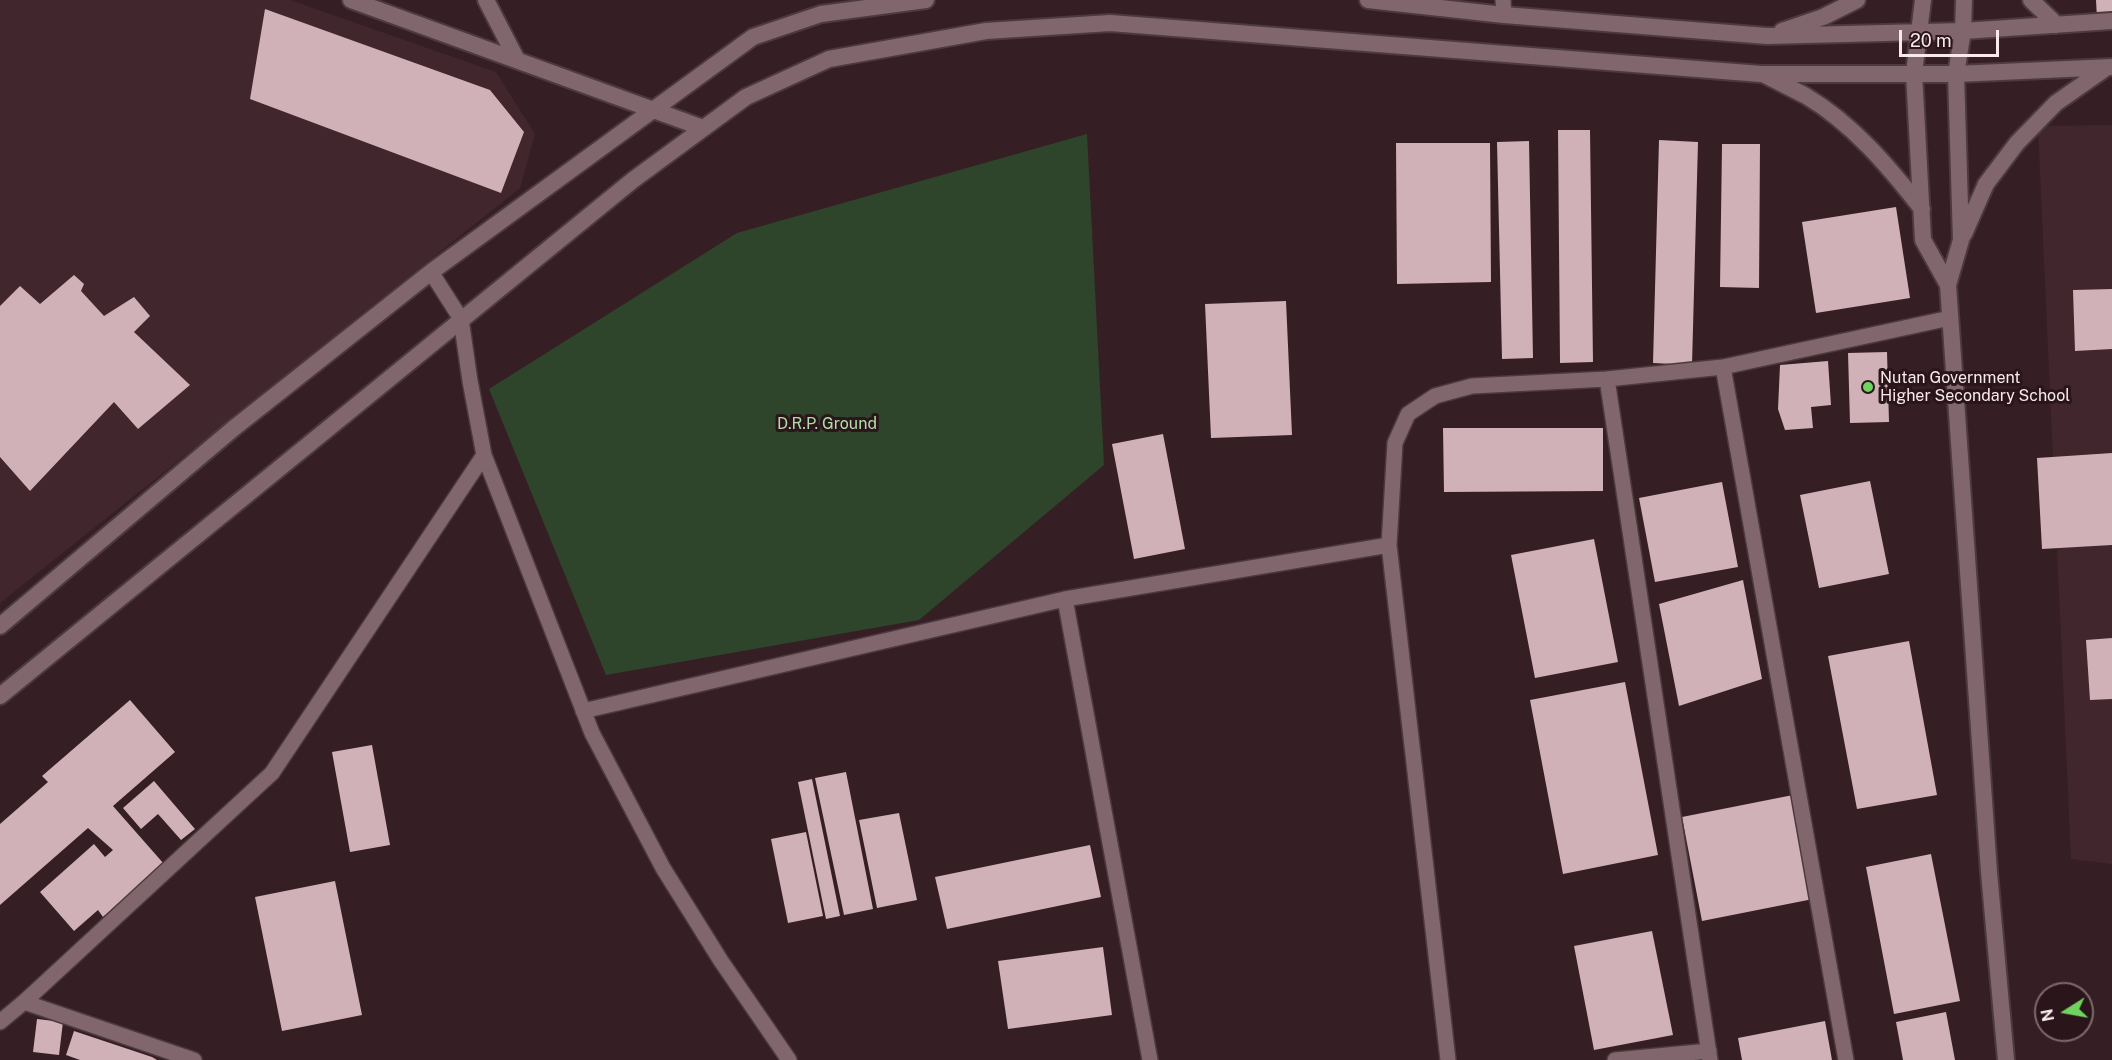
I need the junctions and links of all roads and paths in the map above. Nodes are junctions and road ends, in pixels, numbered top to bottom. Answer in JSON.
{"nodes":[{"id":1,"x":351,"y":0,"type":"edge"},
{"id":2,"x":486,"y":0,"type":"edge"},
{"id":3,"x":926,"y":0,"type":"edge"},
{"id":4,"x":1368,"y":0,"type":"edge"},
{"id":5,"x":1857,"y":0,"type":"edge"},
{"id":6,"x":1923,"y":0,"type":"edge"},
{"id":7,"x":1964,"y":0,"type":"edge"},
{"id":8,"x":2031,"y":0,"type":"edge"},
{"id":9,"x":1503,"y":8,"type":"edge"},
{"id":10,"x":2112,"y":21,"type":"edge"},
{"id":11,"x":2057,"y":25,"type":"junction"},
{"id":12,"x":1963,"y":31,"type":"junction"},
{"id":13,"x":1920,"y":32,"type":"junction"},
{"id":14,"x":1767,"y":36,"type":"junction"},
{"id":15,"x":517,"y":60,"type":"junction"},
{"id":16,"x":2109,"y":67,"type":"edge"},
{"id":17,"x":1914,"y":73,"type":"junction"},
{"id":18,"x":1761,"y":74,"type":"junction"},
{"id":19,"x":1956,"y":74,"type":"junction"},
{"id":20,"x":654,"y":110,"type":"junction"},
{"id":21,"x":703,"y":128,"type":"junction"},
{"id":22,"x":1922,"y":209,"type":"junction"},
{"id":23,"x":1961,"y":240,"type":"junction"},
{"id":24,"x":431,"y":272,"type":"junction"},
{"id":25,"x":1948,"y":285,"type":"junction"},
{"id":26,"x":1950,"y":318,"type":"junction"},
{"id":27,"x":461,"y":319,"type":"junction"},
{"id":28,"x":1723,"y":367,"type":"junction"},
{"id":29,"x":1607,"y":379,"type":"junction"},
{"id":30,"x":484,"y":455,"type":"junction"},
{"id":31,"x":1389,"y":544,"type":"junction"},
{"id":32,"x":1065,"y":599,"type":"junction"},
{"id":33,"x":0,"y":626,"type":"edge"},
{"id":34,"x":0,"y":696,"type":"edge"},
{"id":35,"x":583,"y":711,"type":"junction"},
{"id":36,"x":24,"y":1002,"type":"junction"},
{"id":37,"x":0,"y":1022,"type":"edge"},
{"id":38,"x":1710,"y":1056,"type":"edge"},
{"id":39,"x":194,"y":1060,"type":"edge"},
{"id":40,"x":789,"y":1060,"type":"edge"},
{"id":41,"x":1150,"y":1060,"type":"edge"},
{"id":42,"x":1448,"y":1060,"type":"edge"},
{"id":43,"x":1616,"y":1060,"type":"edge"},
{"id":44,"x":1846,"y":1060,"type":"edge"},
{"id":45,"x":2006,"y":1060,"type":"edge"}],
"edges":[{"from":1,"to":15,"type":"main road"},
{"from":2,"to":15,"type":"main road"},
{"from":3,"to":20,"type":"main road"},
{"from":4,"to":9,"type":"main road"},
{"from":5,"to":14,"type":"main road"},
{"from":6,"to":13,"type":"main road"},
{"from":7,"to":12,"type":"main road"},
{"from":8,"to":11,"type":"main road"},
{"from":9,"to":14,"type":"main road"},
{"from":10,"to":11,"type":"main road"},
{"from":11,"to":12,"type":"main road"},
{"from":12,"to":13,"type":"main road"},
{"from":12,"to":19,"type":"main road"},
{"from":13,"to":14,"type":"main road"},
{"from":13,"to":17,"type":"main road"},
{"from":15,"to":20,"type":"main road"},
{"from":16,"to":19,"type":"main road"},
{"from":16,"to":23,"type":"main road"},
{"from":17,"to":18,"type":"main road"},
{"from":17,"to":19,"type":"main road"},
{"from":17,"to":22,"type":"main road"},
{"from":18,"to":21,"type":"main road"},
{"from":18,"to":22,"type":"main road"},
{"from":19,"to":23,"type":"main road"},
{"from":20,"to":21,"type":"main road"},
{"from":20,"to":24,"type":"main road"},
{"from":21,"to":27,"type":"main road"},
{"from":22,"to":25,"type":"main road"},
{"from":23,"to":25,"type":"main road"},
{"from":24,"to":27,"type":"lane"},
{"from":24,"to":33,"type":"main road"},
{"from":25,"to":26,"type":"main road"},
{"from":26,"to":28,"type":"lane"},
{"from":26,"to":45,"type":"main road"},
{"from":27,"to":30,"type":"lane"},
{"from":27,"to":34,"type":"main road"},
{"from":28,"to":29,"type":"lane"},
{"from":28,"to":44,"type":"lane"},
{"from":29,"to":31,"type":"lane"},
{"from":29,"to":38,"type":"lane"},
{"from":30,"to":35,"type":"lane"},
{"from":30,"to":36,"type":"lane"},
{"from":31,"to":32,"type":"lane"},
{"from":31,"to":42,"type":"lane"},
{"from":32,"to":35,"type":"lane"},
{"from":32,"to":41,"type":"lane"},
{"from":35,"to":40,"type":"lane"},
{"from":36,"to":37,"type":"lane"},
{"from":36,"to":39,"type":"lane"},
{"from":38,"to":43,"type":"lane"}]}
